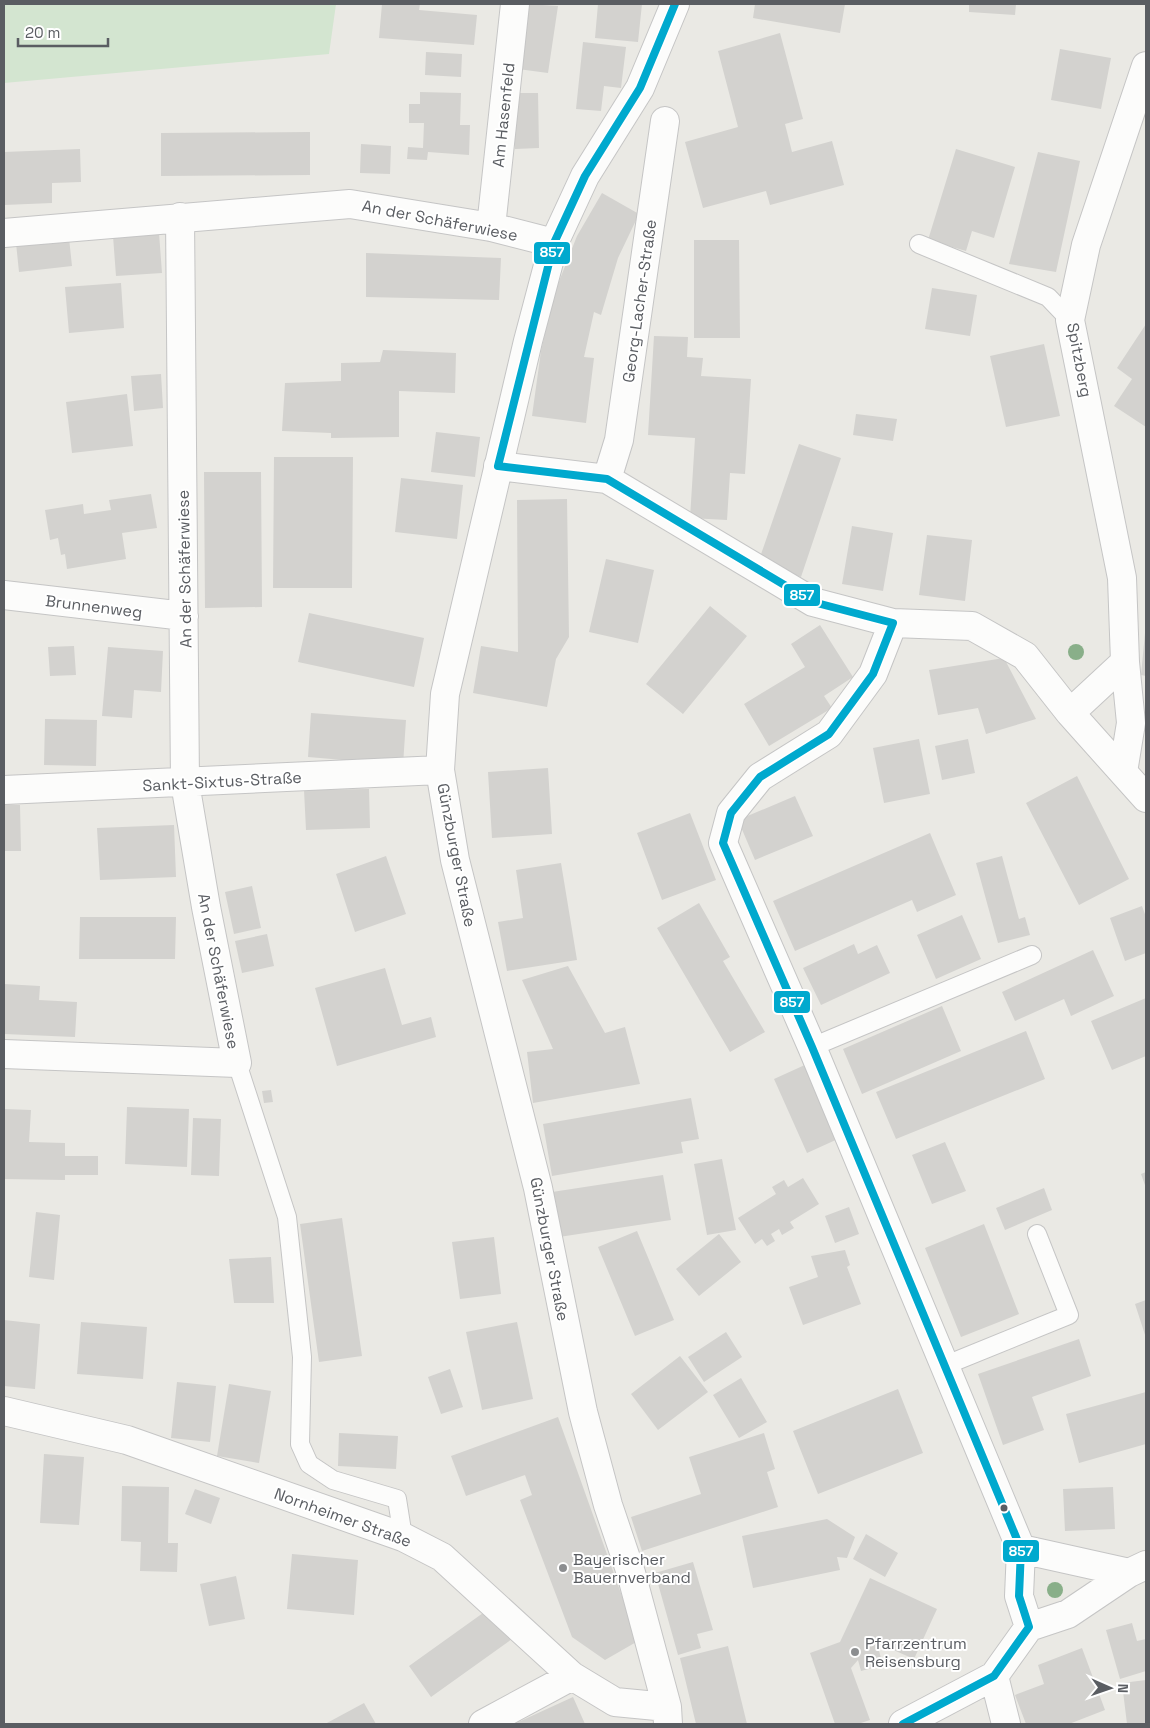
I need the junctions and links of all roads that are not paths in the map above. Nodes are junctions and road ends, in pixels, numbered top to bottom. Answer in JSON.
{"nodes":[{"id":1,"x":515,"y":4,"type":"edge"},
{"id":2,"x":674,"y":4,"type":"edge"},
{"id":3,"x":1146,"y":66,"type":"edge"},
{"id":4,"x":665,"y":121,"type":"dead end"},
{"id":5,"x":180,"y":217,"type":"junction"},
{"id":6,"x":490,"y":226,"type":"junction"},
{"id":7,"x":4,"y":234,"type":"edge"},
{"id":8,"x":554,"y":244,"type":"junction"},
{"id":9,"x":919,"y":244,"type":"dead end"},
{"id":10,"x":1070,"y":320,"type":"junction"},
{"id":11,"x":498,"y":466,"type":"junction"},
{"id":12,"x":607,"y":479,"type":"junction"},
{"id":13,"x":4,"y":595,"type":"edge"},
{"id":14,"x":184,"y":616,"type":"junction"},
{"id":15,"x":894,"y":623,"type":"junction"},
{"id":16,"x":1125,"y":662,"type":"junction"},
{"id":17,"x":1070,"y":713,"type":"junction"},
{"id":18,"x":440,"y":770,"type":"junction"},
{"id":19,"x":1122,"y":772,"type":"junction"},
{"id":20,"x":185,"y":783,"type":"junction"},
{"id":21,"x":4,"y":790,"type":"edge"},
{"id":22,"x":1146,"y":798,"type":"edge"},
{"id":23,"x":1032,"y":955,"type":"dead end"},
{"id":24,"x":812,"y":1047,"type":"junction"},
{"id":25,"x":4,"y":1054,"type":"edge"},
{"id":26,"x":237,"y":1063,"type":"junction"},
{"id":27,"x":1036,"y":1234,"type":"dead end"},
{"id":28,"x":946,"y":1365,"type":"junction"},
{"id":29,"x":4,"y":1411,"type":"edge"},
{"id":30,"x":403,"y":1537,"type":"junction"},
{"id":31,"x":1022,"y":1549,"type":"junction"},
{"id":32,"x":1138,"y":1569,"type":"edge"},
{"id":33,"x":1029,"y":1627,"type":"junction"},
{"id":34,"x":572,"y":1676,"type":"junction"},
{"id":35,"x":994,"y":1676,"type":"junction"},
{"id":36,"x":667,"y":1715,"type":"edge"},
{"id":37,"x":483,"y":1724,"type":"edge"},
{"id":38,"x":903,"y":1724,"type":"edge"},
{"id":39,"x":1006,"y":1724,"type":"edge"}],
"edges":[{"from":1,"to":6,"type":"street","name":"Am Hasenfeld"},
{"from":2,"to":8,"type":"street","name":"Günzburger Straße"},
{"from":3,"to":10,"type":"street","name":"Spitzberg"},
{"from":4,"to":12,"type":"street","name":"Georg-Lacher-Straße"},
{"from":5,"to":6,"type":"street","name":"An der Schäferwiese"},
{"from":5,"to":7,"type":"street"},
{"from":5,"to":14,"type":"street","name":"An der Schäferwiese"},
{"from":6,"to":8,"type":"street","name":"An der Schäferwiese"},
{"from":8,"to":11,"type":"street","name":"Günzburger Straße"},
{"from":9,"to":10,"type":"lane"},
{"from":10,"to":16,"type":"street","name":"Spitzberg"},
{"from":11,"to":12,"type":"street"},
{"from":11,"to":18,"type":"street","name":"Günzburger Straße"},
{"from":12,"to":15,"type":"street"},
{"from":13,"to":14,"type":"street","name":"Brunnenweg"},
{"from":14,"to":20,"type":"street","name":"An der Schäferwiese"},
{"from":15,"to":17,"type":"street"},
{"from":15,"to":24,"type":"street"},
{"from":16,"to":17,"type":"street"},
{"from":16,"to":19,"type":"street","name":"Spitzberg"},
{"from":17,"to":19,"type":"street"},
{"from":18,"to":20,"type":"street","name":"Sankt-Sixtus-Straße"},
{"from":18,"to":36,"type":"street","name":"Günzburger Straße"},
{"from":19,"to":22,"type":"street"},
{"from":20,"to":21,"type":"street","name":"Sankt-Sixtus-Straße"},
{"from":20,"to":26,"type":"street","name":"An der Schäferwiese"},
{"from":23,"to":24,"type":"lane"},
{"from":24,"to":28,"type":"street"},
{"from":25,"to":26,"type":"street","name":"An der Schäferwiese"},
{"from":26,"to":30,"type":"lane"},
{"from":27,"to":28,"type":"lane"},
{"from":28,"to":31,"type":"street"},
{"from":29,"to":30,"type":"street","name":"Nornheimer Straße"},
{"from":30,"to":34,"type":"street","name":"Nornheimer Straße"},
{"from":31,"to":32,"type":"street"},
{"from":31,"to":33,"type":"street"},
{"from":32,"to":33,"type":"street"},
{"from":33,"to":35,"type":"street"},
{"from":34,"to":36,"type":"street","name":"Nornheimer Straße"},
{"from":34,"to":37,"type":"street"},
{"from":35,"to":38,"type":"street"},
{"from":35,"to":39,"type":"street"}]}
